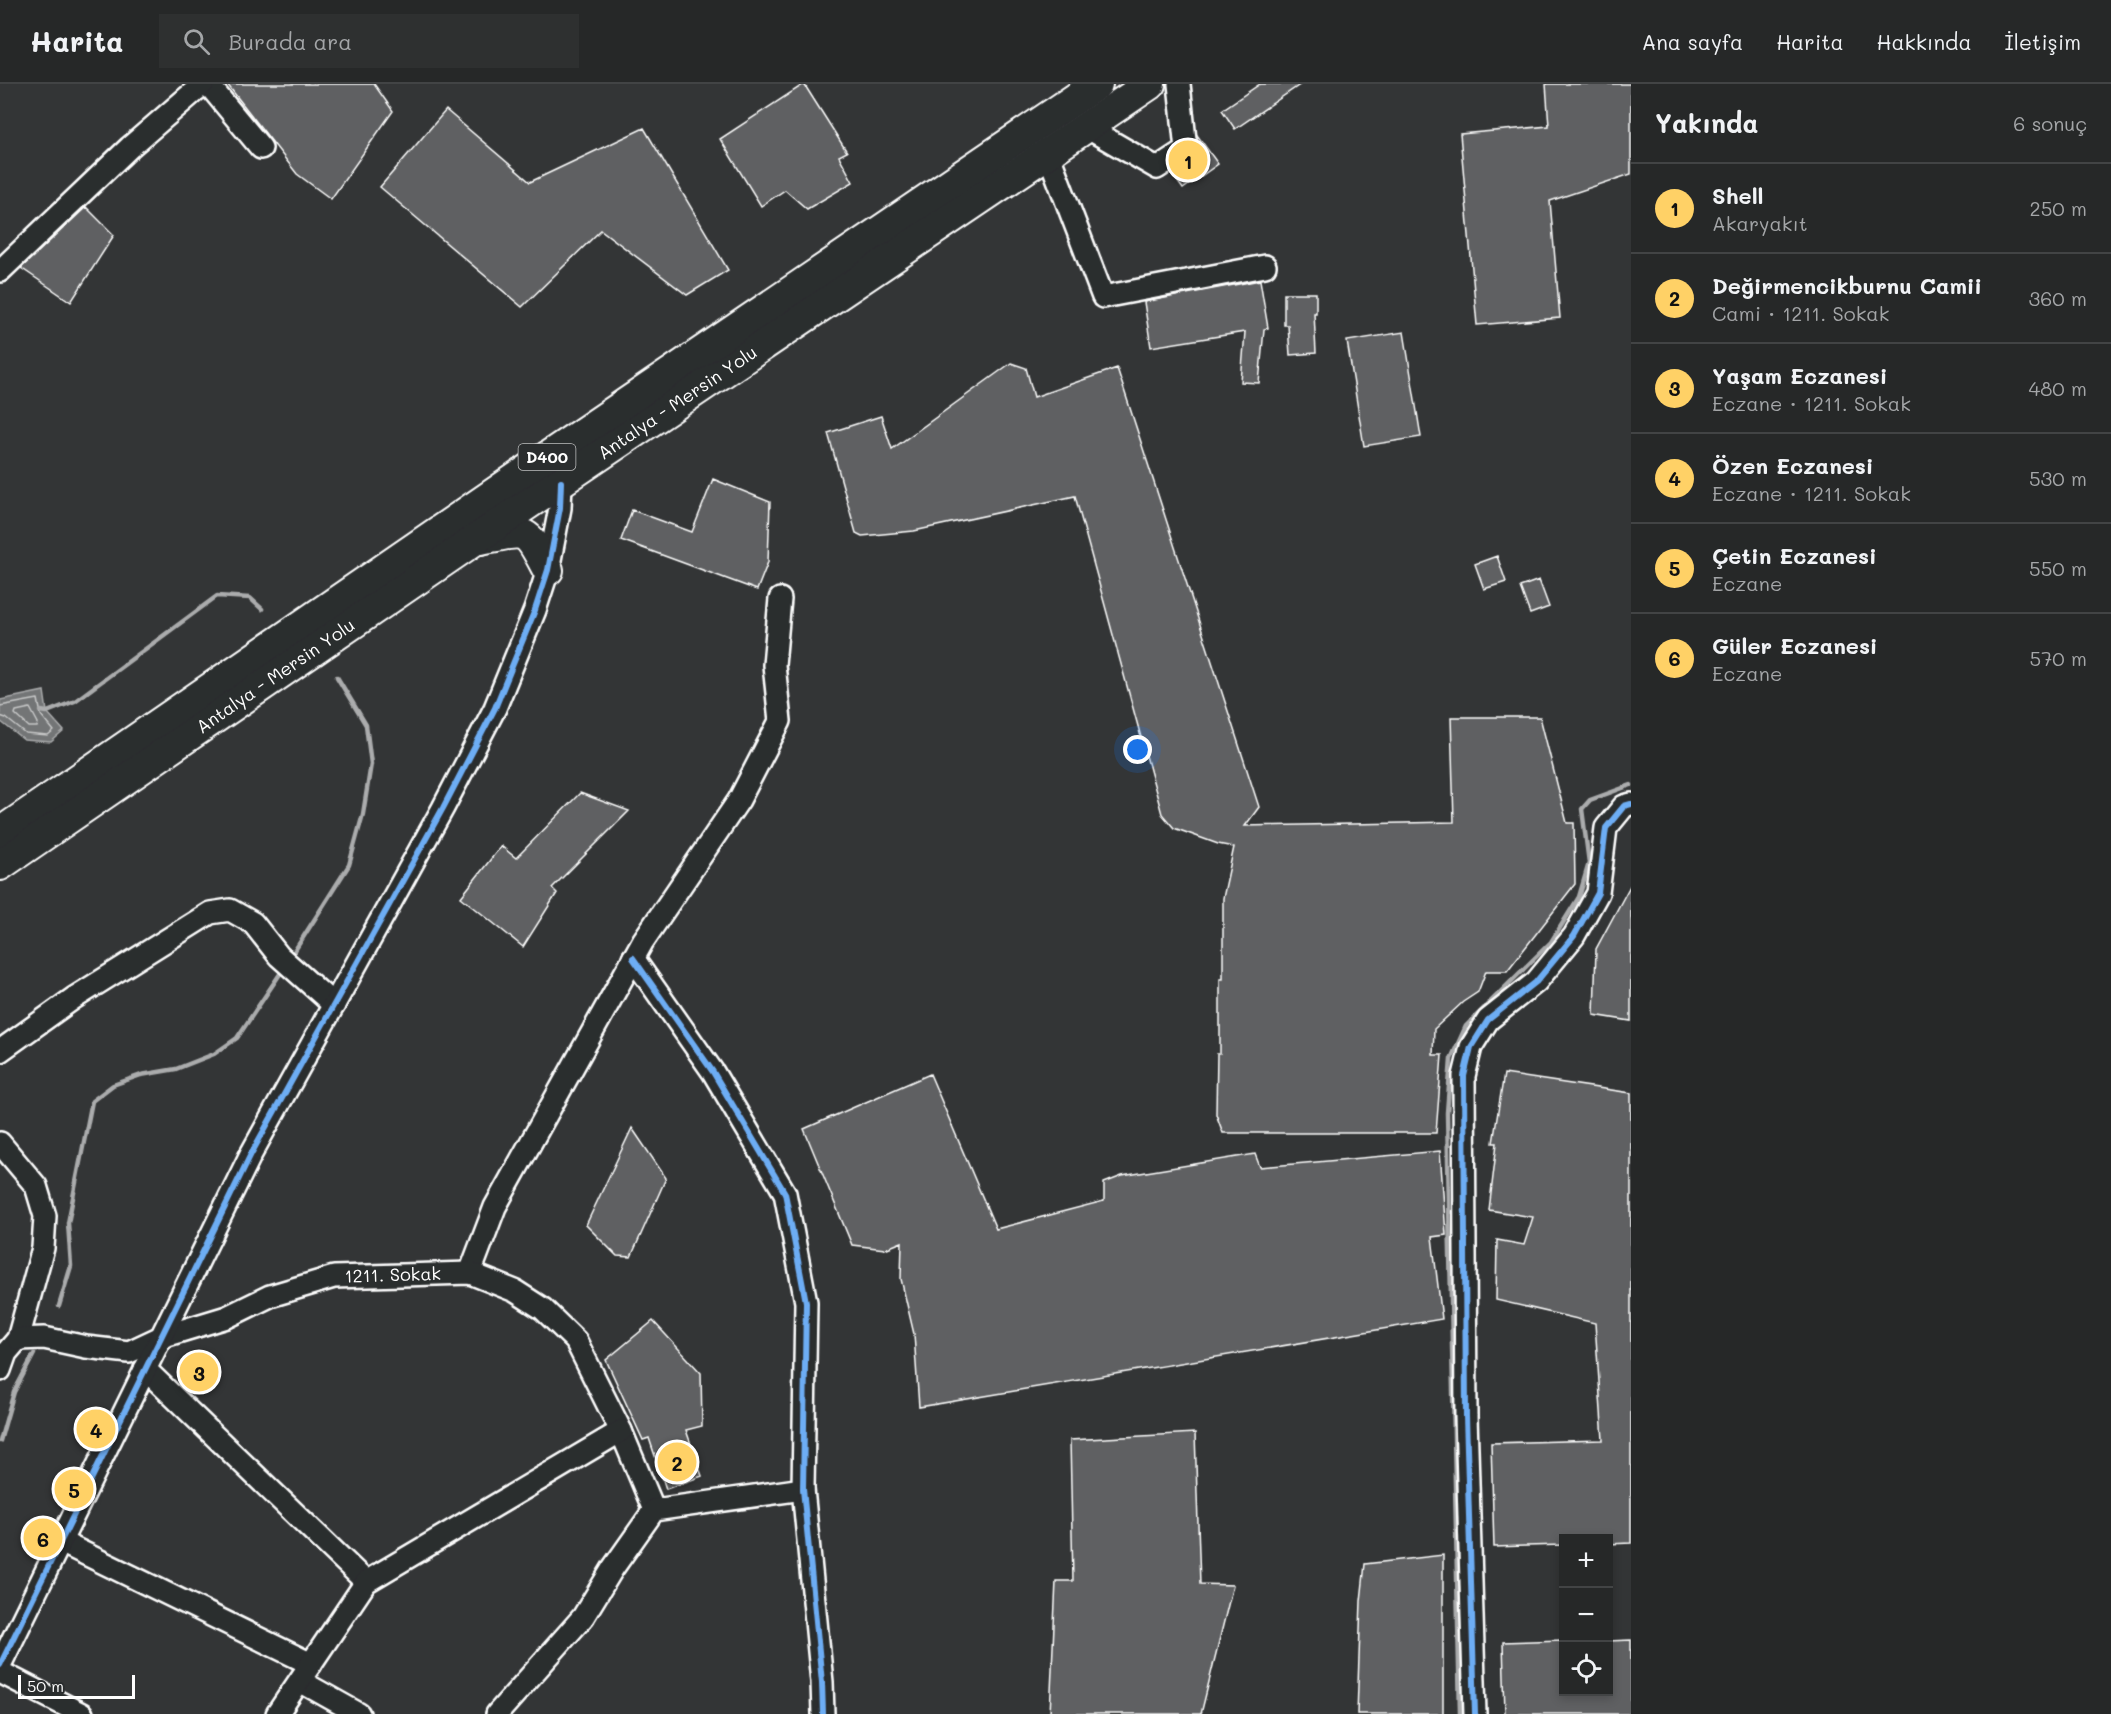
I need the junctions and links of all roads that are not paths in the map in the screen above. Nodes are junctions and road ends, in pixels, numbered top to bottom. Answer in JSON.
{"nodes":[{"id":1,"x":203,"y":84,"type":"edge"},
{"id":2,"x":208,"y":84,"type":"edge"},
{"id":3,"x":1097,"y":84,"type":"edge"},
{"id":4,"x":1150,"y":84,"type":"edge"},
{"id":5,"x":1179,"y":84,"type":"edge"},
{"id":6,"x":1086,"y":127,"type":"junction"},
{"id":7,"x":261,"y":148,"type":"dead end"},
{"id":8,"x":1048,"y":153,"type":"junction"},
{"id":9,"x":1265,"y":266,"type":"dead end"},
{"id":10,"x":0,"y":271,"type":"edge"},
{"id":11,"x":554,"y":470,"type":"junction"},
{"id":12,"x":473,"y":541,"type":"junction"},
{"id":13,"x":548,"y":570,"type":"junction"},
{"id":14,"x":780,"y":599,"type":"dead end"},
{"id":15,"x":1631,"y":804,"type":"edge"},
{"id":16,"x":0,"y":832,"type":"edge"},
{"id":17,"x":0,"y":865,"type":"edge"},
{"id":18,"x":633,"y":958,"type":"junction"},
{"id":19,"x":334,"y":1005,"type":"junction"},
{"id":20,"x":0,"y":1051,"type":"edge"},
{"id":21,"x":0,"y":1143,"type":"edge"},
{"id":22,"x":471,"y":1273,"type":"junction"},
{"id":23,"x":161,"y":1337,"type":"junction"},
{"id":24,"x":18,"y":1339,"type":"junction"},
{"id":25,"x":145,"y":1369,"type":"junction"},
{"id":26,"x":0,"y":1370,"type":"edge"},
{"id":27,"x":621,"y":1431,"type":"junction"},
{"id":28,"x":803,"y":1489,"type":"junction"},
{"id":29,"x":654,"y":1509,"type":"junction"},
{"id":30,"x":61,"y":1542,"type":"junction"},
{"id":31,"x":366,"y":1582,"type":"junction"},
{"id":32,"x":0,"y":1665,"type":"edge"},
{"id":33,"x":0,"y":1672,"type":"edge"},
{"id":34,"x":305,"y":1672,"type":"junction"},
{"id":35,"x":82,"y":1714,"type":"edge"},
{"id":36,"x":277,"y":1714,"type":"edge"},
{"id":37,"x":359,"y":1714,"type":"edge"},
{"id":38,"x":497,"y":1714,"type":"edge"},
{"id":39,"x":823,"y":1714,"type":"edge"},
{"id":40,"x":1474,"y":1714,"type":"edge"}],
"edges":[{"from":1,"to":10,"type":"street"},
{"from":2,"to":7,"type":"street"},
{"from":3,"to":11,"type":"highway","name":"Antalya - Mersin Yolu","number":"D400"},
{"from":4,"to":6,"type":"highway","name":"Antalya - Mersin Yolu","number":"D400"},
{"from":5,"to":6,"type":"street"},
{"from":6,"to":8,"type":"highway","name":"Antalya - Mersin Yolu","number":"D400"},
{"from":8,"to":9,"type":"street"},
{"from":8,"to":11,"type":"highway","name":"Antalya - Mersin Yolu","number":"D400"},
{"from":11,"to":12,"type":"highway","name":"Antalya - Mersin Yolu","number":"D400"},
{"from":11,"to":13,"type":"street"},
{"from":11,"to":16,"type":"highway","name":"Antalya - Mersin Yolu","number":"D400"},
{"from":12,"to":13,"type":"highway"},
{"from":12,"to":17,"type":"highway","name":"Antalya - Mersin Yolu","number":"D400"},
{"from":13,"to":19,"type":"street"},
{"from":14,"to":18,"type":"street"},
{"from":15,"to":40,"type":"street"},
{"from":18,"to":22,"type":"street"},
{"from":18,"to":28,"type":"street"},
{"from":19,"to":20,"type":"street"},
{"from":19,"to":23,"type":"street"},
{"from":21,"to":24,"type":"street"},
{"from":22,"to":23,"type":"street","name":"1211. Sokak"},
{"from":22,"to":27,"type":"street","name":"1211. Sokak"},
{"from":23,"to":24,"type":"street","name":"1211. Sokak"},
{"from":23,"to":25,"type":"street"},
{"from":24,"to":26,"type":"street"},
{"from":25,"to":30,"type":"street"},
{"from":25,"to":31,"type":"street"},
{"from":27,"to":29,"type":"street","name":"1211. Sokak"},
{"from":27,"to":31,"type":"street"},
{"from":28,"to":29,"type":"street"},
{"from":28,"to":39,"type":"street"},
{"from":29,"to":38,"type":"street"},
{"from":30,"to":32,"type":"street"},
{"from":30,"to":34,"type":"street"},
{"from":31,"to":34,"type":"street"},
{"from":33,"to":35,"type":"street"},
{"from":34,"to":36,"type":"street"},
{"from":34,"to":37,"type":"street"}]}
